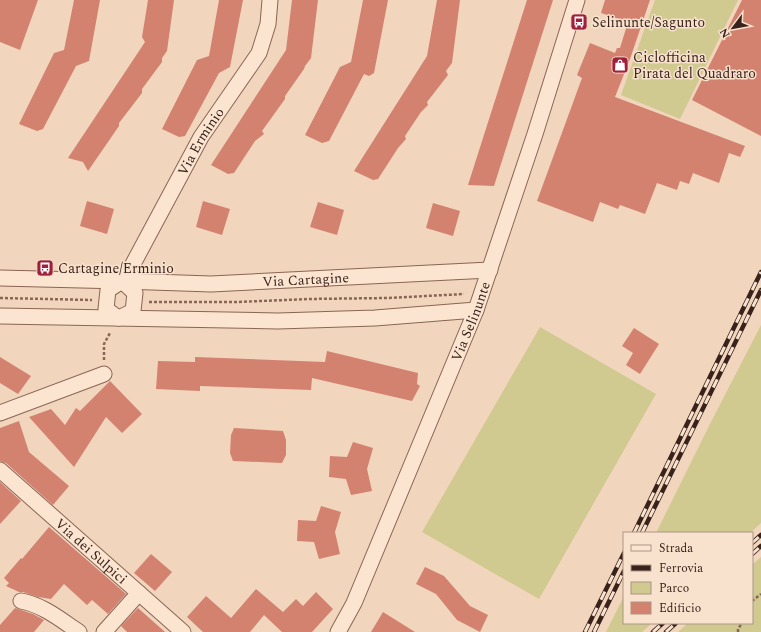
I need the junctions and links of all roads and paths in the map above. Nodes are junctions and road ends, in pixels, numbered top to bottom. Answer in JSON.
{"nodes":[{"id":1,"x":270,"y":0,"type":"edge"},
{"id":2,"x":577,"y":0,"type":"edge"},
{"id":3,"x":490,"y":270,"type":"junction"},
{"id":4,"x":0,"y":278,"type":"edge"},
{"id":5,"x":122,"y":281,"type":"junction"},
{"id":6,"x":464,"y":294,"type":"dead end"},
{"id":7,"x":0,"y":298,"type":"edge"},
{"id":8,"x":95,"y":300,"type":"dead end"},
{"id":9,"x":142,"y":302,"type":"dead end"},
{"id":10,"x":476,"y":310,"type":"junction"},
{"id":11,"x":0,"y":316,"type":"edge"},
{"id":12,"x":118,"y":318,"type":"junction"},
{"id":13,"x":104,"y":374,"type":"dead end"},
{"id":14,"x":0,"y":413,"type":"edge"},
{"id":15,"x":0,"y":470,"type":"edge"},
{"id":16,"x":140,"y":593,"type":"junction"},
{"id":17,"x":761,"y":594,"type":"edge"},
{"id":18,"x":753,"y":600,"type":"edge"},
{"id":19,"x":21,"y":601,"type":"dead end"},
{"id":20,"x":79,"y":632,"type":"edge"},
{"id":21,"x":104,"y":632,"type":"edge"},
{"id":22,"x":183,"y":632,"type":"edge"},
{"id":23,"x":338,"y":632,"type":"edge"}],
"edges":[{"from":1,"to":5,"type":"street","name":"Via Erminio"},
{"from":2,"to":3,"type":"street","name":"Via Selinunte"},
{"from":3,"to":5,"type":"street","name":"Via Cartagine"},
{"from":3,"to":10,"type":"street","name":"Via Selinunte"},
{"from":4,"to":5,"type":"street","name":"Via Cartagine"},
{"from":5,"to":12,"type":"street"},
{"from":5,"to":12,"type":"street"},
{"from":6,"to":9,"type":"path"},
{"from":7,"to":8,"type":"path"},
{"from":10,"to":12,"type":"street"},
{"from":10,"to":23,"type":"street","name":"Via Selinunte"},
{"from":11,"to":12,"type":"street"},
{"from":13,"to":14,"type":"street"},
{"from":15,"to":16,"type":"street","name":"Via dei Sulpici"},
{"from":16,"to":21,"type":"street"},
{"from":16,"to":22,"type":"street","name":"Via dei Sulpici"},
{"from":17,"to":18,"type":"path"},
{"from":19,"to":20,"type":"street"}]}
